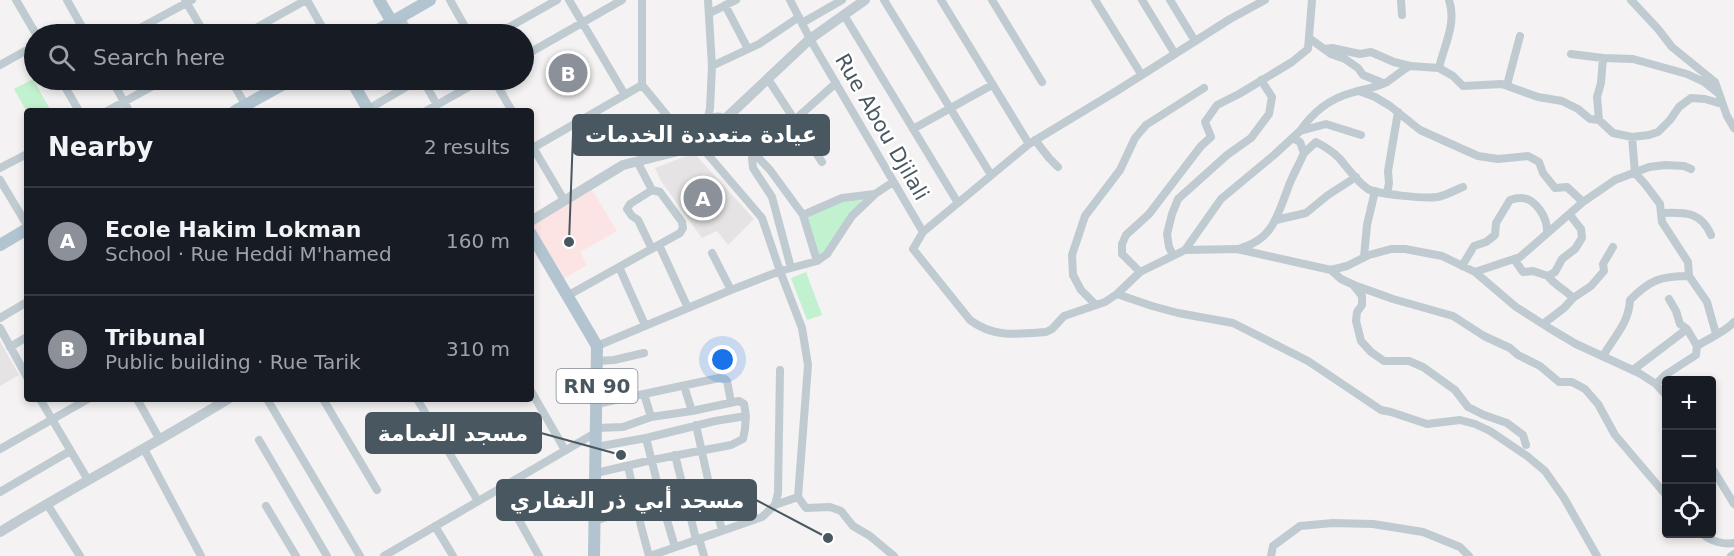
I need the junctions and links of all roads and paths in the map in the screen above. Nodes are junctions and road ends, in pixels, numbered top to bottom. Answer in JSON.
{"nodes":[{"id":1,"x":16,"y":0,"type":"edge"},
{"id":2,"x":67,"y":0,"type":"edge"},
{"id":3,"x":306,"y":0,"type":"edge"},
{"id":4,"x":379,"y":0,"type":"edge"},
{"id":5,"x":430,"y":0,"type":"edge"},
{"id":6,"x":450,"y":0,"type":"edge"},
{"id":7,"x":557,"y":0,"type":"edge"},
{"id":8,"x":569,"y":0,"type":"edge"},
{"id":9,"x":622,"y":0,"type":"edge"},
{"id":10,"x":642,"y":0,"type":"edge"},
{"id":11,"x":708,"y":0,"type":"edge"},
{"id":12,"x":736,"y":0,"type":"edge"},
{"id":13,"x":790,"y":0,"type":"edge"},
{"id":14,"x":842,"y":0,"type":"edge"},
{"id":15,"x":884,"y":0,"type":"edge"},
{"id":16,"x":941,"y":0,"type":"edge"},
{"id":17,"x":992,"y":0,"type":"edge"},
{"id":18,"x":1095,"y":0,"type":"edge"},
{"id":19,"x":1142,"y":0,"type":"edge"},
{"id":20,"x":1170,"y":0,"type":"edge"},
{"id":21,"x":1265,"y":0,"type":"edge"},
{"id":22,"x":1312,"y":0,"type":"edge"},
{"id":23,"x":1401,"y":0,"type":"edge"},
{"id":24,"x":1449,"y":0,"type":"edge"},
{"id":25,"x":1631,"y":0,"type":"edge"},
{"id":26,"x":188,"y":1,"type":"edge"},
{"id":27,"x":858,"y":2,"type":"edge"},
{"id":28,"x":725,"y":5,"type":"junction"},
{"id":29,"x":710,"y":13,"type":"junction"},
{"id":30,"x":844,"y":15,"type":"junction"},
{"id":31,"x":1402,"y":15,"type":"dead end"},
{"id":32,"x":800,"y":20,"type":"junction"},
{"id":33,"x":582,"y":22,"type":"junction"},
{"id":34,"x":30,"y":24,"type":"edge"},
{"id":35,"x":80,"y":24,"type":"edge"},
{"id":36,"x":147,"y":24,"type":"edge"},
{"id":37,"x":200,"y":24,"type":"edge"},
{"id":38,"x":263,"y":24,"type":"edge"},
{"id":39,"x":320,"y":24,"type":"edge"},
{"id":40,"x":390,"y":24,"type":"edge"},
{"id":41,"x":392,"y":24,"type":"edge"},
{"id":42,"x":463,"y":24,"type":"edge"},
{"id":43,"x":515,"y":24,"type":"edge"},
{"id":44,"x":1520,"y":36,"type":"dead end"},
{"id":45,"x":1309,"y":38,"type":"junction"},
{"id":46,"x":810,"y":39,"type":"junction"},
{"id":47,"x":1195,"y":41,"type":"junction"},
{"id":48,"x":748,"y":49,"type":"junction"},
{"id":49,"x":1325,"y":49,"type":"junction"},
{"id":50,"x":534,"y":50,"type":"edge"},
{"id":51,"x":24,"y":52,"type":"edge"},
{"id":52,"x":1175,"y":54,"type":"junction"},
{"id":53,"x":1571,"y":54,"type":"dead end"},
{"id":54,"x":1603,"y":58,"type":"junction"},
{"id":55,"x":0,"y":65,"type":"edge"},
{"id":56,"x":712,"y":66,"type":"junction"},
{"id":57,"x":1410,"y":66,"type":"junction"},
{"id":58,"x":1439,"y":68,"type":"junction"},
{"id":59,"x":1141,"y":74,"type":"junction"},
{"id":60,"x":768,"y":79,"type":"junction"},
{"id":61,"x":1261,"y":80,"type":"junction"},
{"id":62,"x":1042,"y":82,"type":"dead end"},
{"id":63,"x":836,"y":83,"type":"junction"},
{"id":64,"x":1383,"y":83,"type":"junction"},
{"id":65,"x":642,"y":85,"type":"junction"},
{"id":66,"x":992,"y":85,"type":"junction"},
{"id":67,"x":1507,"y":85,"type":"junction"},
{"id":68,"x":1204,"y":88,"type":"dead end"},
{"id":69,"x":67,"y":90,"type":"edge"},
{"id":70,"x":117,"y":90,"type":"edge"},
{"id":71,"x":146,"y":90,"type":"edge"},
{"id":72,"x":235,"y":90,"type":"edge"},
{"id":73,"x":274,"y":90,"type":"edge"},
{"id":74,"x":356,"y":90,"type":"edge"},
{"id":75,"x":400,"y":90,"type":"edge"},
{"id":76,"x":424,"y":90,"type":"edge"},
{"id":77,"x":463,"y":90,"type":"edge"},
{"id":78,"x":500,"y":90,"type":"edge"},
{"id":79,"x":1359,"y":91,"type":"junction"},
{"id":80,"x":1720,"y":94,"type":"junction"},
{"id":81,"x":625,"y":95,"type":"junction"},
{"id":82,"x":124,"y":102,"type":"junction"},
{"id":83,"x":1722,"y":104,"type":"junction"},
{"id":84,"x":437,"y":105,"type":"junction"},
{"id":85,"x":77,"y":108,"type":"edge"},
{"id":86,"x":113,"y":108,"type":"edge"},
{"id":87,"x":127,"y":108,"type":"edge"},
{"id":88,"x":243,"y":108,"type":"edge"},
{"id":89,"x":245,"y":108,"type":"edge"},
{"id":90,"x":366,"y":108,"type":"edge"},
{"id":91,"x":370,"y":108,"type":"edge"},
{"id":92,"x":432,"y":108,"type":"edge"},
{"id":93,"x":510,"y":108,"type":"edge"},
{"id":94,"x":950,"y":109,"type":"junction"},
{"id":95,"x":1398,"y":112,"type":"junction"},
{"id":96,"x":725,"y":119,"type":"junction"},
{"id":97,"x":794,"y":120,"type":"junction"},
{"id":98,"x":1599,"y":120,"type":"junction"},
{"id":99,"x":707,"y":122,"type":"junction"},
{"id":100,"x":1734,"y":128,"type":"edge"},
{"id":101,"x":913,"y":129,"type":"junction"},
{"id":102,"x":1300,"y":131,"type":"junction"},
{"id":103,"x":1361,"y":135,"type":"dead end"},
{"id":104,"x":1632,"y":137,"type":"junction"},
{"id":105,"x":1293,"y":138,"type":"junction"},
{"id":106,"x":1032,"y":142,"type":"junction"},
{"id":107,"x":698,"y":143,"type":"junction"},
{"id":108,"x":534,"y":146,"type":"edge"},
{"id":109,"x":534,"y":150,"type":"edge"},
{"id":110,"x":1304,"y":153,"type":"junction"},
{"id":111,"x":755,"y":154,"type":"junction"},
{"id":112,"x":24,"y":156,"type":"edge"},
{"id":113,"x":638,"y":161,"type":"junction"},
{"id":114,"x":822,"y":162,"type":"dead end"},
{"id":115,"x":1058,"y":167,"type":"dead end"},
{"id":116,"x":0,"y":168,"type":"edge"},
{"id":117,"x":1691,"y":169,"type":"dead end"},
{"id":118,"x":1635,"y":173,"type":"junction"},
{"id":119,"x":990,"y":175,"type":"junction"},
{"id":120,"x":1356,"y":177,"type":"junction"},
{"id":121,"x":0,"y":180,"type":"edge"},
{"id":122,"x":893,"y":183,"type":"junction"},
{"id":123,"x":1463,"y":187,"type":"dead end"},
{"id":124,"x":652,"y":190,"type":"junction"},
{"id":125,"x":1375,"y":191,"type":"junction"},
{"id":126,"x":786,"y":192,"type":"junction"},
{"id":127,"x":874,"y":194,"type":"junction"},
{"id":128,"x":1387,"y":194,"type":"junction"},
{"id":129,"x":772,"y":197,"type":"junction"},
{"id":130,"x":564,"y":200,"type":"junction"},
{"id":131,"x":958,"y":202,"type":"junction"},
{"id":132,"x":1583,"y":202,"type":"junction"},
{"id":133,"x":776,"y":213,"type":"junction"},
{"id":134,"x":1661,"y":213,"type":"junction"},
{"id":135,"x":803,"y":215,"type":"junction"},
{"id":136,"x":1570,"y":215,"type":"junction"},
{"id":137,"x":762,"y":218,"type":"junction"},
{"id":138,"x":534,"y":219,"type":"edge"},
{"id":139,"x":1276,"y":220,"type":"junction"},
{"id":140,"x":24,"y":222,"type":"edge"},
{"id":141,"x":24,"y":229,"type":"edge"},
{"id":142,"x":923,"y":232,"type":"junction"},
{"id":143,"x":1547,"y":233,"type":"junction"},
{"id":144,"x":1711,"y":235,"type":"dead end"},
{"id":145,"x":534,"y":239,"type":"edge"},
{"id":146,"x":0,"y":245,"type":"edge"},
{"id":147,"x":655,"y":247,"type":"junction"},
{"id":148,"x":1613,"y":247,"type":"dead end"},
{"id":149,"x":1237,"y":249,"type":"junction"},
{"id":150,"x":1185,"y":250,"type":"junction"},
{"id":151,"x":712,"y":253,"type":"dead end"},
{"id":152,"x":1173,"y":255,"type":"junction"},
{"id":153,"x":1364,"y":257,"type":"junction"},
{"id":154,"x":1515,"y":259,"type":"junction"},
{"id":155,"x":817,"y":261,"type":"junction"},
{"id":156,"x":1462,"y":266,"type":"junction"},
{"id":157,"x":619,"y":267,"type":"junction"},
{"id":158,"x":791,"y":268,"type":"junction"},
{"id":159,"x":1331,"y":270,"type":"junction"},
{"id":160,"x":780,"y":271,"type":"junction"},
{"id":161,"x":1140,"y":272,"type":"junction"},
{"id":162,"x":1475,"y":272,"type":"junction"},
{"id":163,"x":1548,"y":276,"type":"junction"},
{"id":164,"x":1689,"y":276,"type":"junction"},
{"id":165,"x":1354,"y":285,"type":"junction"},
{"id":166,"x":731,"y":290,"type":"junction"},
{"id":167,"x":1117,"y":294,"type":"junction"},
{"id":168,"x":567,"y":296,"type":"junction"},
{"id":169,"x":1573,"y":298,"type":"junction"},
{"id":170,"x":1669,"y":299,"type":"dead end"},
{"id":171,"x":24,"y":304,"type":"edge"},
{"id":172,"x":1096,"y":305,"type":"junction"},
{"id":173,"x":688,"y":308,"type":"junction"},
{"id":174,"x":0,"y":318,"type":"edge"},
{"id":175,"x":1734,"y":322,"type":"edge"},
{"id":176,"x":1543,"y":324,"type":"junction"},
{"id":177,"x":645,"y":325,"type":"junction"},
{"id":178,"x":0,"y":328,"type":"edge"},
{"id":179,"x":1687,"y":329,"type":"junction"},
{"id":180,"x":1716,"y":334,"type":"junction"},
{"id":181,"x":24,"y":339,"type":"edge"},
{"id":182,"x":597,"y":346,"type":"junction"},
{"id":183,"x":1697,"y":346,"type":"junction"},
{"id":184,"x":10,"y":347,"type":"junction"},
{"id":185,"x":644,"y":353,"type":"dead end"},
{"id":186,"x":1603,"y":356,"type":"junction"},
{"id":187,"x":597,"y":361,"type":"junction"},
{"id":188,"x":780,"y":370,"type":"dead end"},
{"id":189,"x":1633,"y":370,"type":"junction"},
{"id":190,"x":24,"y":372,"type":"edge"},
{"id":191,"x":1656,"y":384,"type":"junction"},
{"id":192,"x":684,"y":386,"type":"junction"},
{"id":193,"x":1662,"y":391,"type":"edge"},
{"id":194,"x":644,"y":394,"type":"junction"},
{"id":195,"x":534,"y":396,"type":"edge"},
{"id":196,"x":42,"y":402,"type":"edge"},
{"id":197,"x":83,"y":402,"type":"edge"},
{"id":198,"x":139,"y":402,"type":"edge"},
{"id":199,"x":223,"y":402,"type":"edge"},
{"id":200,"x":269,"y":402,"type":"edge"},
{"id":201,"x":325,"y":402,"type":"edge"},
{"id":202,"x":419,"y":402,"type":"edge"},
{"id":203,"x":731,"y":402,"type":"junction"},
{"id":204,"x":597,"y":404,"type":"junction"},
{"id":205,"x":692,"y":411,"type":"junction"},
{"id":206,"x":746,"y":416,"type":"junction"},
{"id":207,"x":651,"y":417,"type":"junction"},
{"id":208,"x":51,"y":420,"type":"junction"},
{"id":209,"x":696,"y":425,"type":"junction"},
{"id":210,"x":597,"y":430,"type":"junction"},
{"id":211,"x":646,"y":438,"type":"junction"},
{"id":212,"x":160,"y":440,"type":"junction"},
{"id":213,"x":259,"y":440,"type":"dead end"},
{"id":214,"x":1526,"y":445,"type":"dead end"},
{"id":215,"x":596,"y":447,"type":"junction"},
{"id":216,"x":0,"y":449,"type":"edge"},
{"id":217,"x":144,"y":449,"type":"junction"},
{"id":218,"x":565,"y":450,"type":"junction"},
{"id":219,"x":702,"y":450,"type":"junction"},
{"id":220,"x":70,"y":451,"type":"junction"},
{"id":221,"x":675,"y":455,"type":"junction"},
{"id":222,"x":652,"y":460,"type":"junction"},
{"id":223,"x":628,"y":466,"type":"junction"},
{"id":224,"x":596,"y":473,"type":"junction"},
{"id":225,"x":1716,"y":475,"type":"edge"},
{"id":226,"x":88,"y":480,"type":"junction"},
{"id":227,"x":501,"y":488,"type":"junction"},
{"id":228,"x":377,"y":490,"type":"dead end"},
{"id":229,"x":1662,"y":490,"type":"edge"},
{"id":230,"x":0,"y":492,"type":"edge"},
{"id":231,"x":798,"y":496,"type":"junction"},
{"id":232,"x":478,"y":501,"type":"junction"},
{"id":233,"x":662,"y":501,"type":"junction"},
{"id":234,"x":47,"y":504,"type":"junction"},
{"id":235,"x":1734,"y":504,"type":"edge"},
{"id":236,"x":775,"y":505,"type":"junction"},
{"id":237,"x":266,"y":506,"type":"dead end"},
{"id":238,"x":637,"y":507,"type":"junction"},
{"id":239,"x":595,"y":520,"type":"junction"},
{"id":240,"x":435,"y":526,"type":"junction"},
{"id":241,"x":722,"y":530,"type":"junction"},
{"id":242,"x":0,"y":532,"type":"edge"},
{"id":243,"x":1709,"y":538,"type":"edge"},
{"id":244,"x":697,"y":539,"type":"junction"},
{"id":245,"x":1734,"y":543,"type":"edge"},
{"id":246,"x":675,"y":547,"type":"junction"},
{"id":247,"x":80,"y":556,"type":"edge"},
{"id":248,"x":201,"y":556,"type":"edge"},
{"id":249,"x":296,"y":556,"type":"edge"},
{"id":250,"x":327,"y":556,"type":"edge"},
{"id":251,"x":360,"y":556,"type":"edge"},
{"id":252,"x":384,"y":556,"type":"edge"},
{"id":253,"x":453,"y":556,"type":"edge"},
{"id":254,"x":539,"y":556,"type":"edge"},
{"id":255,"x":594,"y":556,"type":"edge"},
{"id":256,"x":650,"y":556,"type":"edge"},
{"id":257,"x":704,"y":556,"type":"edge"},
{"id":258,"x":894,"y":556,"type":"edge"},
{"id":259,"x":1271,"y":556,"type":"edge"},
{"id":260,"x":1469,"y":556,"type":"edge"},
{"id":261,"x":1597,"y":556,"type":"edge"}],
"edges":[{"from":1,"to":34,"type":"street"},
{"from":2,"to":35,"type":"street"},
{"from":3,"to":38,"type":"street"},
{"from":3,"to":39,"type":"street"},
{"from":4,"to":40,"type":"main road"},
{"from":5,"to":41,"type":"main road"},
{"from":6,"to":42,"type":"street"},
{"from":7,"to":43,"type":"street"},
{"from":8,"to":33,"type":"street"},
{"from":9,"to":33,"type":"street"},
{"from":10,"to":65,"type":"street"},
{"from":11,"to":29,"type":"street"},
{"from":12,"to":28,"type":"street"},
{"from":13,"to":32,"type":"street","name":"Rue Abou Djilali"},
{"from":14,"to":32,"type":"street"},
{"from":15,"to":94,"type":"street"},
{"from":16,"to":66,"type":"street"},
{"from":17,"to":62,"type":"street"},
{"from":18,"to":59,"type":"street"},
{"from":19,"to":52,"type":"street"},
{"from":20,"to":47,"type":"street"},
{"from":21,"to":47,"type":"street"},
{"from":22,"to":45,"type":"street"},
{"from":23,"to":31,"type":"street"},
{"from":24,"to":58,"type":"street"},
{"from":25,"to":80,"type":"street"},
{"from":26,"to":36,"type":"street"},
{"from":26,"to":37,"type":"street"},
{"from":27,"to":30,"type":"street"},
{"from":28,"to":29,"type":"street"},
{"from":28,"to":48,"type":"street"},
{"from":29,"to":56,"type":"street"},
{"from":30,"to":46,"type":"street"},
{"from":30,"to":101,"type":"street"},
{"from":32,"to":46,"type":"street","name":"Rue Abou Djilali"},
{"from":32,"to":48,"type":"street"},
{"from":33,"to":50,"type":"street"},
{"from":33,"to":81,"type":"street"},
{"from":44,"to":67,"type":"street"},
{"from":45,"to":49,"type":"street"},
{"from":45,"to":61,"type":"street"},
{"from":46,"to":60,"type":"street"},
{"from":46,"to":63,"type":"street","name":"Rue Abou Djilali"},
{"from":47,"to":52,"type":"street"},
{"from":48,"to":56,"type":"street"},
{"from":49,"to":57,"type":"street"},
{"from":49,"to":64,"type":"street"},
{"from":51,"to":55,"type":"street"},
{"from":52,"to":59,"type":"street"},
{"from":53,"to":54,"type":"street"},
{"from":54,"to":80,"type":"street"},
{"from":54,"to":98,"type":"street"},
{"from":56,"to":99,"type":"street"},
{"from":57,"to":58,"type":"street"},
{"from":57,"to":64,"type":"street"},
{"from":58,"to":67,"type":"street"},
{"from":59,"to":106,"type":"street"},
{"from":60,"to":96,"type":"street"},
{"from":60,"to":97,"type":"street"},
{"from":61,"to":152,"type":"street"},
{"from":61,"to":161,"type":"street"},
{"from":63,"to":97,"type":"street"},
{"from":63,"to":122,"type":"street","name":"Rue Abou Djilali"},
{"from":64,"to":79,"type":"street"},
{"from":65,"to":81,"type":"street"},
{"from":65,"to":107,"type":"street"},
{"from":66,"to":94,"type":"street"},
{"from":66,"to":106,"type":"street"},
{"from":67,"to":98,"type":"street"},
{"from":68,"to":172,"type":"street"},
{"from":69,"to":85,"type":"street"},
{"from":70,"to":82,"type":"street"},
{"from":71,"to":82,"type":"street"},
{"from":72,"to":88,"type":"street"},
{"from":73,"to":89,"type":"main road"},
{"from":74,"to":90,"type":"main road"},
{"from":75,"to":91,"type":"street"},
{"from":76,"to":84,"type":"street"},
{"from":77,"to":84,"type":"street"},
{"from":78,"to":93,"type":"street"},
{"from":79,"to":95,"type":"street"},
{"from":79,"to":102,"type":"street"},
{"from":80,"to":83,"type":"street"},
{"from":81,"to":108,"type":"street"},
{"from":82,"to":86,"type":"street"},
{"from":82,"to":87,"type":"street"},
{"from":83,"to":100,"type":"street"},
{"from":83,"to":104,"type":"street"},
{"from":84,"to":92,"type":"street"},
{"from":94,"to":101,"type":"street"},
{"from":94,"to":119,"type":"street"},
{"from":95,"to":128,"type":"street"},
{"from":95,"to":132,"type":"street"},
{"from":96,"to":99,"type":"street"},
{"from":96,"to":107,"type":"street"},
{"from":96,"to":111,"type":"street"},
{"from":97,"to":111,"type":"street"},
{"from":97,"to":114,"type":"street"},
{"from":98,"to":104,"type":"street"},
{"from":99,"to":107,"type":"street"},
{"from":101,"to":131,"type":"street"},
{"from":102,"to":103,"type":"street"},
{"from":102,"to":105,"type":"street"},
{"from":104,"to":118,"type":"street"},
{"from":105,"to":110,"type":"street"},
{"from":105,"to":150,"type":"street"},
{"from":106,"to":115,"type":"street"},
{"from":106,"to":119,"type":"street"},
{"from":107,"to":113,"type":"street"},
{"from":107,"to":137,"type":"street"},
{"from":109,"to":130,"type":"street"},
{"from":110,"to":120,"type":"street"},
{"from":110,"to":139,"type":"street"},
{"from":111,"to":126,"type":"street"},
{"from":111,"to":129,"type":"street"},
{"from":112,"to":116,"type":"street"},
{"from":113,"to":124,"type":"street"},
{"from":113,"to":130,"type":"street"},
{"from":117,"to":118,"type":"street"},
{"from":118,"to":132,"type":"street"},
{"from":118,"to":134,"type":"street"},
{"from":119,"to":131,"type":"street"},
{"from":120,"to":125,"type":"street"},
{"from":120,"to":139,"type":"street"},
{"from":121,"to":140,"type":"street"},
{"from":122,"to":127,"type":"street"},
{"from":122,"to":142,"type":"street","name":"Rue Abou Djilali"},
{"from":123,"to":128,"type":"street"},
{"from":124,"to":147,"type":"street"},
{"from":124,"to":147,"type":"street"},
{"from":125,"to":128,"type":"street"},
{"from":125,"to":153,"type":"street"},
{"from":126,"to":129,"type":"street"},
{"from":126,"to":135,"type":"street"},
{"from":127,"to":135,"type":"street"},
{"from":127,"to":155,"type":"street"},
{"from":129,"to":133,"type":"street"},
{"from":130,"to":138,"type":"street"},
{"from":131,"to":142,"type":"street"},
{"from":132,"to":136,"type":"street"},
{"from":133,"to":137,"type":"street"},
{"from":133,"to":158,"type":"street"},
{"from":134,"to":144,"type":"street"},
{"from":134,"to":164,"type":"street"},
{"from":135,"to":155,"type":"street"},
{"from":136,"to":143,"type":"street"},
{"from":136,"to":163,"type":"street"},
{"from":137,"to":160,"type":"street"},
{"from":139,"to":149,"type":"street"},
{"from":141,"to":146,"type":"main road"},
{"from":142,"to":172,"type":"street"},
{"from":143,"to":154,"type":"street"},
{"from":143,"to":156,"type":"street"},
{"from":145,"to":168,"type":"main road","number":"RN 90"},
{"from":147,"to":157,"type":"street"},
{"from":147,"to":173,"type":"street"},
{"from":148,"to":169,"type":"street"},
{"from":149,"to":150,"type":"street"},
{"from":149,"to":159,"type":"street"},
{"from":150,"to":152,"type":"street"},
{"from":151,"to":166,"type":"street"},
{"from":152,"to":161,"type":"street"},
{"from":153,"to":156,"type":"street"},
{"from":153,"to":159,"type":"street"},
{"from":154,"to":162,"type":"street"},
{"from":154,"to":163,"type":"street"},
{"from":155,"to":158,"type":"street"},
{"from":156,"to":162,"type":"street"},
{"from":157,"to":168,"type":"street"},
{"from":157,"to":177,"type":"street"},
{"from":158,"to":160,"type":"street"},
{"from":159,"to":165,"type":"street"},
{"from":160,"to":166,"type":"street"},
{"from":160,"to":231,"type":"street"},
{"from":161,"to":167,"type":"street"},
{"from":162,"to":176,"type":"street"},
{"from":163,"to":169,"type":"street"},
{"from":164,"to":180,"type":"street"},
{"from":164,"to":186,"type":"street"},
{"from":165,"to":214,"type":"street"},
{"from":165,"to":229,"type":"street"},
{"from":166,"to":173,"type":"street"},
{"from":167,"to":172,"type":"street"},
{"from":167,"to":261,"type":"street"},
{"from":168,"to":182,"type":"main road","number":"RN 90"},
{"from":169,"to":176,"type":"street"},
{"from":170,"to":179,"type":"street"},
{"from":171,"to":174,"type":"street"},
{"from":173,"to":177,"type":"street"},
{"from":175,"to":180,"type":"street"},
{"from":176,"to":186,"type":"street"},
{"from":177,"to":182,"type":"street"},
{"from":178,"to":184,"type":"street"},
{"from":179,"to":183,"type":"street"},
{"from":179,"to":189,"type":"street"},
{"from":180,"to":183,"type":"street"},
{"from":181,"to":184,"type":"street"},
{"from":182,"to":187,"type":"main road","number":"RN 90"},
{"from":183,"to":191,"type":"street"},
{"from":184,"to":190,"type":"street"},
{"from":185,"to":187,"type":"street"},
{"from":186,"to":189,"type":"street"},
{"from":187,"to":204,"type":"main road","number":"RN 90"},
{"from":188,"to":236,"type":"street"},
{"from":189,"to":191,"type":"street"},
{"from":191,"to":193,"type":"street"},
{"from":192,"to":194,"type":"street"},
{"from":192,"to":203,"type":"street"},
{"from":192,"to":205,"type":"street"},
{"from":194,"to":204,"type":"street"},
{"from":194,"to":207,"type":"street"},
{"from":195,"to":218,"type":"street"},
{"from":196,"to":208,"type":"street"},
{"from":197,"to":208,"type":"street"},
{"from":198,"to":212,"type":"street"},
{"from":199,"to":212,"type":"street"},
{"from":200,"to":251,"type":"street"},
{"from":201,"to":228,"type":"street"},
{"from":202,"to":232,"type":"street"},
{"from":203,"to":205,"type":"street"},
{"from":203,"to":206,"type":"street"},
{"from":204,"to":210,"type":"main road","number":"RN 90"},
{"from":205,"to":207,"type":"street"},
{"from":206,"to":209,"type":"street"},
{"from":206,"to":219,"type":"street"},
{"from":207,"to":210,"type":"street"},
{"from":208,"to":216,"type":"street"},
{"from":208,"to":220,"type":"street"},
{"from":209,"to":211,"type":"street"},
{"from":209,"to":219,"type":"street"},
{"from":210,"to":215,"type":"main road","number":"RN 90"},
{"from":210,"to":218,"type":"street"},
{"from":211,"to":215,"type":"street"},
{"from":211,"to":222,"type":"street"},
{"from":212,"to":217,"type":"street"},
{"from":213,"to":250,"type":"street"},
{"from":215,"to":224,"type":"main road","number":"RN 90"},
{"from":217,"to":226,"type":"street"},
{"from":217,"to":248,"type":"street"},
{"from":218,"to":227,"type":"street"},
{"from":219,"to":221,"type":"street"},
{"from":219,"to":241,"type":"street"},
{"from":220,"to":226,"type":"street"},
{"from":220,"to":230,"type":"street"},
{"from":221,"to":222,"type":"street"},
{"from":221,"to":244,"type":"street"},
{"from":222,"to":223,"type":"street"},
{"from":222,"to":233,"type":"street"},
{"from":223,"to":224,"type":"street"},
{"from":223,"to":238,"type":"street"},
{"from":224,"to":239,"type":"main road","number":"RN 90"},
{"from":225,"to":235,"type":"street"},
{"from":226,"to":234,"type":"street"},
{"from":227,"to":232,"type":"street"},
{"from":227,"to":254,"type":"street"},
{"from":231,"to":236,"type":"street"},
{"from":231,"to":258,"type":"street"},
{"from":232,"to":240,"type":"street"},
{"from":233,"to":238,"type":"street"},
{"from":233,"to":246,"type":"street"},
{"from":234,"to":242,"type":"street"},
{"from":234,"to":247,"type":"street"},
{"from":236,"to":241,"type":"street"},
{"from":237,"to":249,"type":"street"},
{"from":238,"to":239,"type":"street"},
{"from":238,"to":256,"type":"street"},
{"from":239,"to":255,"type":"main road","number":"RN 90"},
{"from":240,"to":252,"type":"street"},
{"from":240,"to":253,"type":"street"},
{"from":241,"to":244,"type":"street"},
{"from":243,"to":245,"type":"street"},
{"from":244,"to":246,"type":"street"},
{"from":244,"to":257,"type":"street"},
{"from":246,"to":256,"type":"street"},
{"from":259,"to":260,"type":"street"}]}
